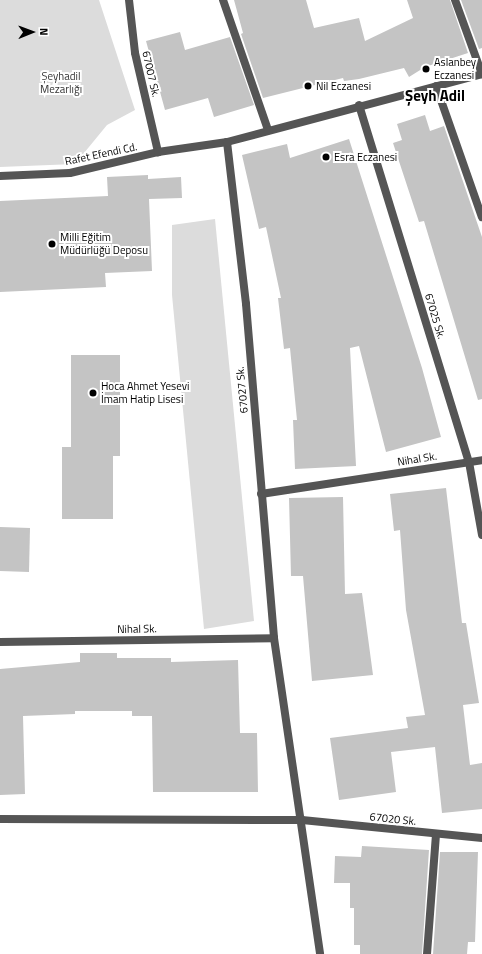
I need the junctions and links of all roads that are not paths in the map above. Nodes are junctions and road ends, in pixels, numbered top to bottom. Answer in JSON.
{"nodes":[{"id":1,"x":129,"y":0,"type":"edge"},
{"id":2,"x":223,"y":0,"type":"edge"},
{"id":3,"x":455,"y":0,"type":"edge"},
{"id":4,"x":482,"y":74,"type":"edge"},
{"id":5,"x":436,"y":86,"type":"junction"},
{"id":6,"x":359,"y":105,"type":"junction"},
{"id":7,"x":268,"y":130,"type":"junction"},
{"id":8,"x":227,"y":142,"type":"junction"},
{"id":9,"x":158,"y":152,"type":"junction"},
{"id":10,"x":0,"y":176,"type":"edge"},
{"id":11,"x":482,"y":217,"type":"edge"},
{"id":12,"x":482,"y":460,"type":"edge"},
{"id":13,"x":469,"y":462,"type":"junction"},
{"id":14,"x":261,"y":494,"type":"junction"},
{"id":15,"x":482,"y":535,"type":"edge"},
{"id":16,"x":274,"y":638,"type":"junction"},
{"id":17,"x":0,"y":642,"type":"edge"},
{"id":18,"x":0,"y":819,"type":"edge"},
{"id":19,"x":302,"y":820,"type":"junction"},
{"id":20,"x":436,"y":834,"type":"junction"},
{"id":21,"x":482,"y":838,"type":"edge"},
{"id":22,"x":320,"y":954,"type":"edge"},
{"id":23,"x":427,"y":954,"type":"edge"}],
"edges":[{"from":1,"to":9,"type":"street","name":"67007 Sk."},
{"from":2,"to":7,"type":"street"},
{"from":3,"to":4,"type":"street"},
{"from":4,"to":5,"type":"street","name":"Rafet Efendi Cd."},
{"from":5,"to":6,"type":"street","name":"Rafet Efendi Cd."},
{"from":5,"to":11,"type":"street"},
{"from":6,"to":7,"type":"street","name":"Rafet Efendi Cd."},
{"from":6,"to":13,"type":"street","name":"67025 Sk."},
{"from":7,"to":8,"type":"street","name":"Rafet Efendi Cd."},
{"from":8,"to":9,"type":"street","name":"Rafet Efendi Cd."},
{"from":8,"to":14,"type":"street","name":"67027 Sk."},
{"from":9,"to":10,"type":"street","name":"Rafet Efendi Cd."},
{"from":12,"to":13,"type":"street","name":"Nihal Sk."},
{"from":13,"to":14,"type":"street","name":"Nihal Sk."},
{"from":13,"to":15,"type":"street","name":"67025 Sk."},
{"from":14,"to":16,"type":"street","name":"67027 Sk."},
{"from":16,"to":17,"type":"street","name":"Nihal Sk."},
{"from":16,"to":19,"type":"street","name":"67027 Sk."},
{"from":18,"to":19,"type":"street","name":"67020 Sk."},
{"from":19,"to":20,"type":"street","name":"67020 Sk."},
{"from":19,"to":22,"type":"street","name":"67027 Sk."},
{"from":20,"to":21,"type":"street","name":"67020 Sk."},
{"from":20,"to":23,"type":"street"}]}
